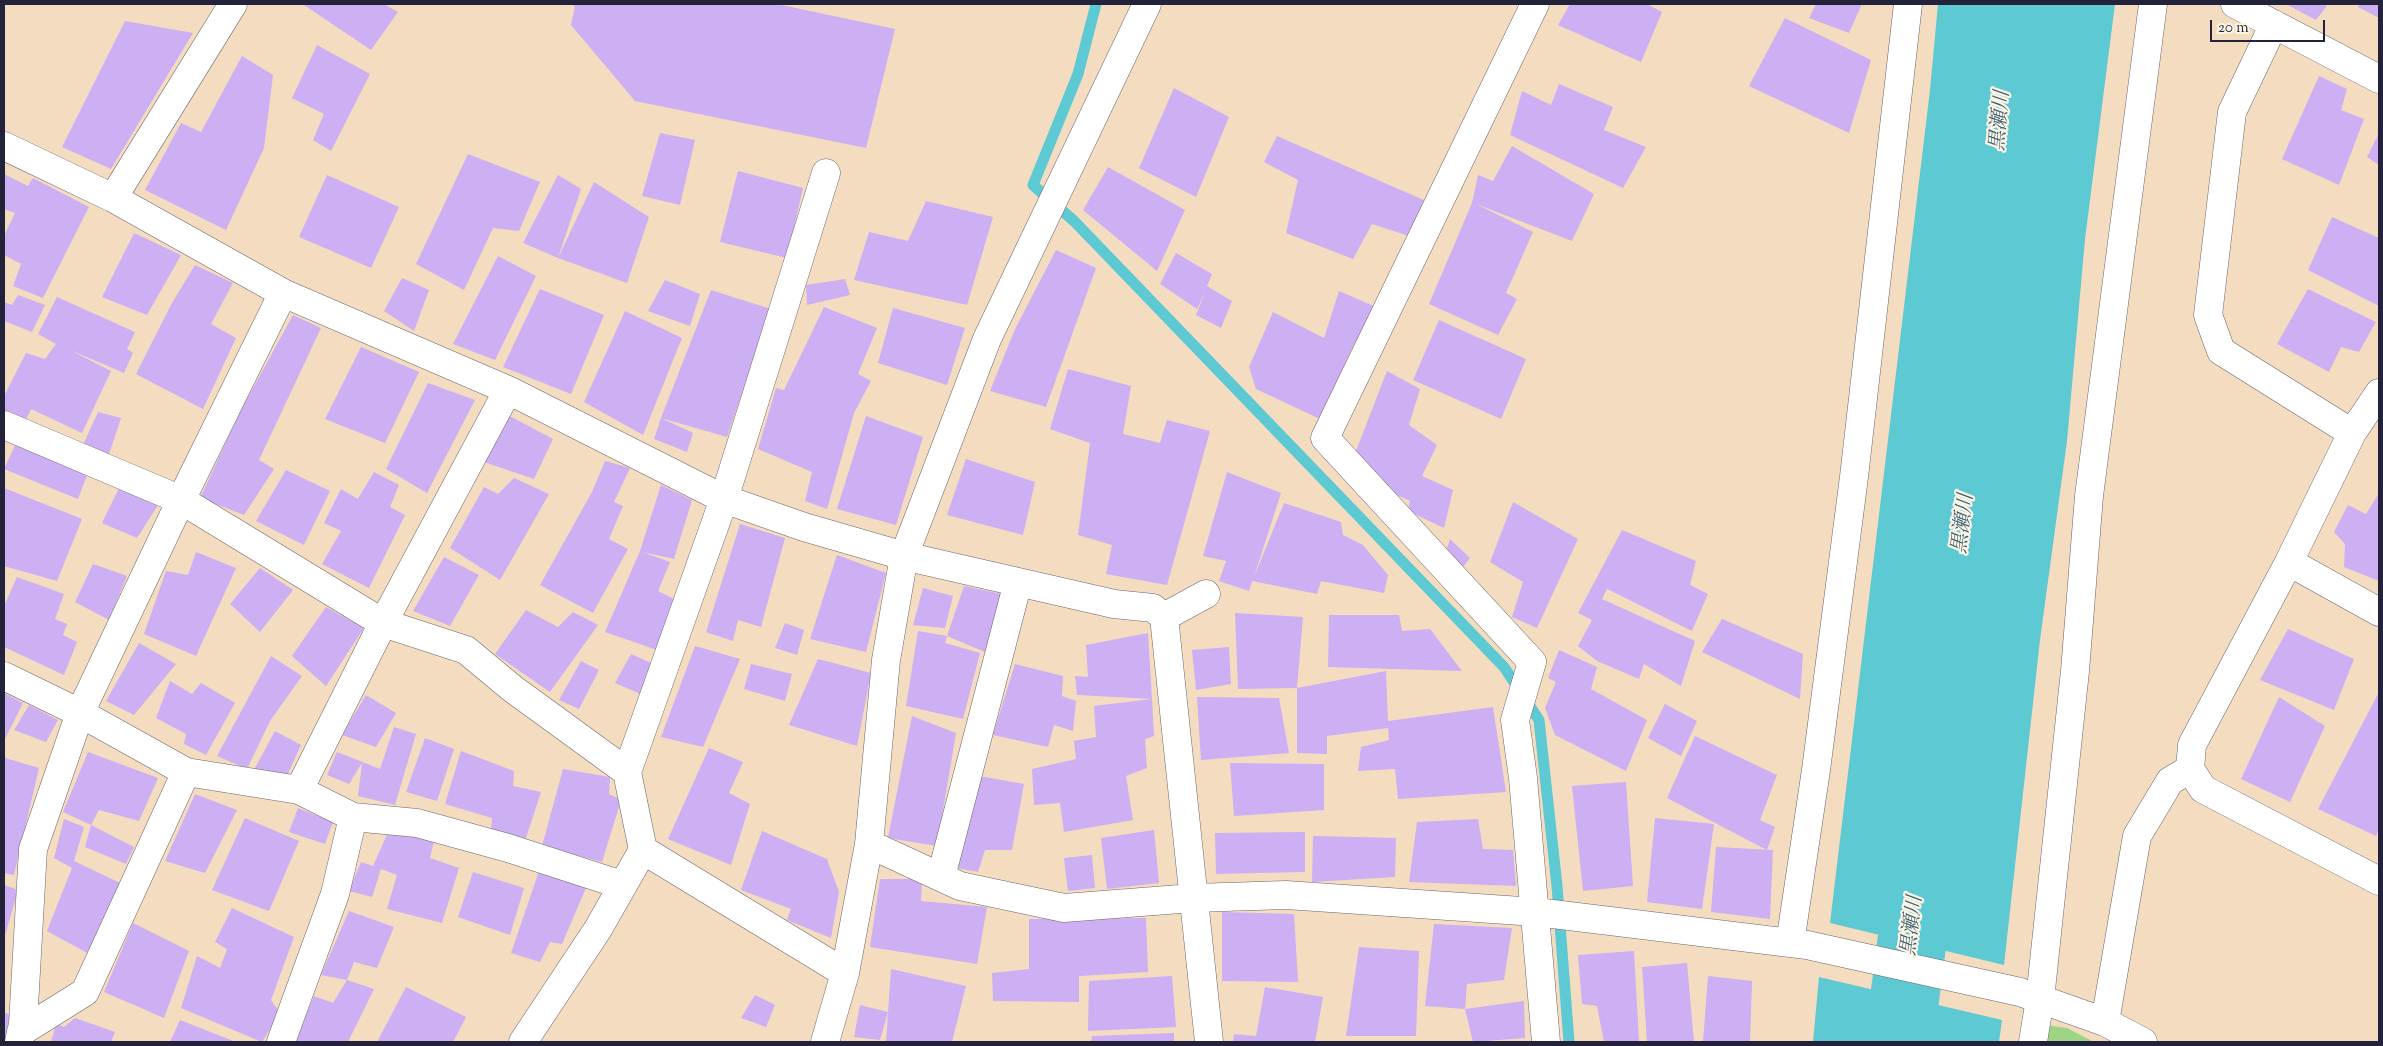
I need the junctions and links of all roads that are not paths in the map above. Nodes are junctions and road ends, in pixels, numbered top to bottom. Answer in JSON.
{"nodes":[{"id":1,"x":233,"y":4,"type":"edge"},
{"id":2,"x":1147,"y":4,"type":"edge"},
{"id":3,"x":1535,"y":4,"type":"edge"},
{"id":4,"x":1908,"y":4,"type":"edge"},
{"id":5,"x":2153,"y":4,"type":"edge"},
{"id":6,"x":2235,"y":4,"type":"edge"},
{"id":7,"x":2274,"y":24,"type":"junction"},
{"id":8,"x":2379,"y":79,"type":"edge"},
{"id":9,"x":4,"y":146,"type":"edge"},
{"id":10,"x":826,"y":173,"type":"dead end"},
{"id":11,"x":113,"y":198,"type":"junction"},
{"id":12,"x":283,"y":293,"type":"junction"},
{"id":13,"x":508,"y":390,"type":"junction"},
{"id":14,"x":2379,"y":393,"type":"edge"},
{"id":15,"x":4,"y":426,"type":"edge"},
{"id":16,"x":2352,"y":433,"type":"junction"},
{"id":17,"x":724,"y":499,"type":"junction"},
{"id":18,"x":181,"y":500,"type":"junction"},
{"id":19,"x":904,"y":556,"type":"junction"},
{"id":20,"x":2289,"y":562,"type":"junction"},
{"id":21,"x":1018,"y":582,"type":"junction"},
{"id":22,"x":1206,"y":594,"type":"dead end"},
{"id":23,"x":2379,"y":612,"type":"edge"},
{"id":24,"x":1164,"y":617,"type":"junction"},
{"id":25,"x":382,"y":623,"type":"junction"},
{"id":26,"x":4,"y":676,"type":"edge"},
{"id":27,"x":80,"y":713,"type":"junction"},
{"id":28,"x":2190,"y":769,"type":"junction"},
{"id":29,"x":186,"y":772,"type":"junction"},
{"id":30,"x":626,"y":772,"type":"junction"},
{"id":31,"x":299,"y":790,"type":"junction"},
{"id":32,"x":352,"y":818,"type":"junction"},
{"id":33,"x":869,"y":844,"type":"junction"},
{"id":34,"x":643,"y":850,"type":"junction"},
{"id":35,"x":941,"y":877,"type":"junction"},
{"id":36,"x":2379,"y":881,"type":"edge"},
{"id":37,"x":622,"y":885,"type":"junction"},
{"id":38,"x":1193,"y":898,"type":"junction"},
{"id":39,"x":1536,"y":912,"type":"junction"},
{"id":40,"x":1799,"y":944,"type":"junction"},
{"id":41,"x":845,"y":973,"type":"junction"},
{"id":42,"x":2030,"y":996,"type":"junction"},
{"id":43,"x":2105,"y":1022,"type":"junction"},
{"id":44,"x":20,"y":1037,"type":"edge"},
{"id":45,"x":830,"y":1041,"type":"edge"},
{"id":46,"x":281,"y":1042,"type":"edge"},
{"id":47,"x":523,"y":1042,"type":"edge"},
{"id":48,"x":1209,"y":1042,"type":"edge"},
{"id":49,"x":1546,"y":1042,"type":"edge"},
{"id":50,"x":2033,"y":1042,"type":"edge"},
{"id":51,"x":2143,"y":1042,"type":"edge"}],
"edges":[{"from":1,"to":11,"type":"street"},
{"from":2,"to":19,"type":"street"},
{"from":3,"to":39,"type":"street"},
{"from":4,"to":40,"type":"street"},
{"from":5,"to":42,"type":"street"},
{"from":6,"to":7,"type":"street"},
{"from":7,"to":8,"type":"street"},
{"from":7,"to":16,"type":"street"},
{"from":9,"to":11,"type":"street"},
{"from":10,"to":17,"type":"street"},
{"from":11,"to":12,"type":"street"},
{"from":12,"to":13,"type":"street"},
{"from":12,"to":18,"type":"street"},
{"from":13,"to":17,"type":"street"},
{"from":13,"to":25,"type":"street"},
{"from":14,"to":16,"type":"street"},
{"from":15,"to":18,"type":"street"},
{"from":16,"to":20,"type":"street"},
{"from":17,"to":19,"type":"street"},
{"from":17,"to":30,"type":"street"},
{"from":18,"to":25,"type":"street"},
{"from":18,"to":27,"type":"street"},
{"from":19,"to":21,"type":"street"},
{"from":19,"to":33,"type":"street"},
{"from":20,"to":23,"type":"street"},
{"from":20,"to":28,"type":"street"},
{"from":21,"to":24,"type":"street"},
{"from":21,"to":35,"type":"street"},
{"from":22,"to":24,"type":"street"},
{"from":24,"to":38,"type":"street"},
{"from":25,"to":30,"type":"street"},
{"from":25,"to":31,"type":"street"},
{"from":26,"to":27,"type":"street"},
{"from":27,"to":29,"type":"street"},
{"from":27,"to":44,"type":"street"},
{"from":28,"to":36,"type":"street"},
{"from":28,"to":43,"type":"street"},
{"from":29,"to":31,"type":"street"},
{"from":29,"to":44,"type":"street"},
{"from":30,"to":34,"type":"street"},
{"from":31,"to":32,"type":"street"},
{"from":32,"to":37,"type":"street"},
{"from":32,"to":46,"type":"street"},
{"from":33,"to":35,"type":"street"},
{"from":33,"to":41,"type":"street"},
{"from":34,"to":37,"type":"street"},
{"from":34,"to":41,"type":"street"},
{"from":35,"to":38,"type":"street"},
{"from":37,"to":47,"type":"street"},
{"from":38,"to":39,"type":"street"},
{"from":38,"to":48,"type":"street"},
{"from":39,"to":40,"type":"street"},
{"from":39,"to":49,"type":"street"},
{"from":40,"to":42,"type":"street"},
{"from":41,"to":45,"type":"street"},
{"from":42,"to":43,"type":"street"},
{"from":42,"to":50,"type":"street"},
{"from":43,"to":51,"type":"street"}]}
